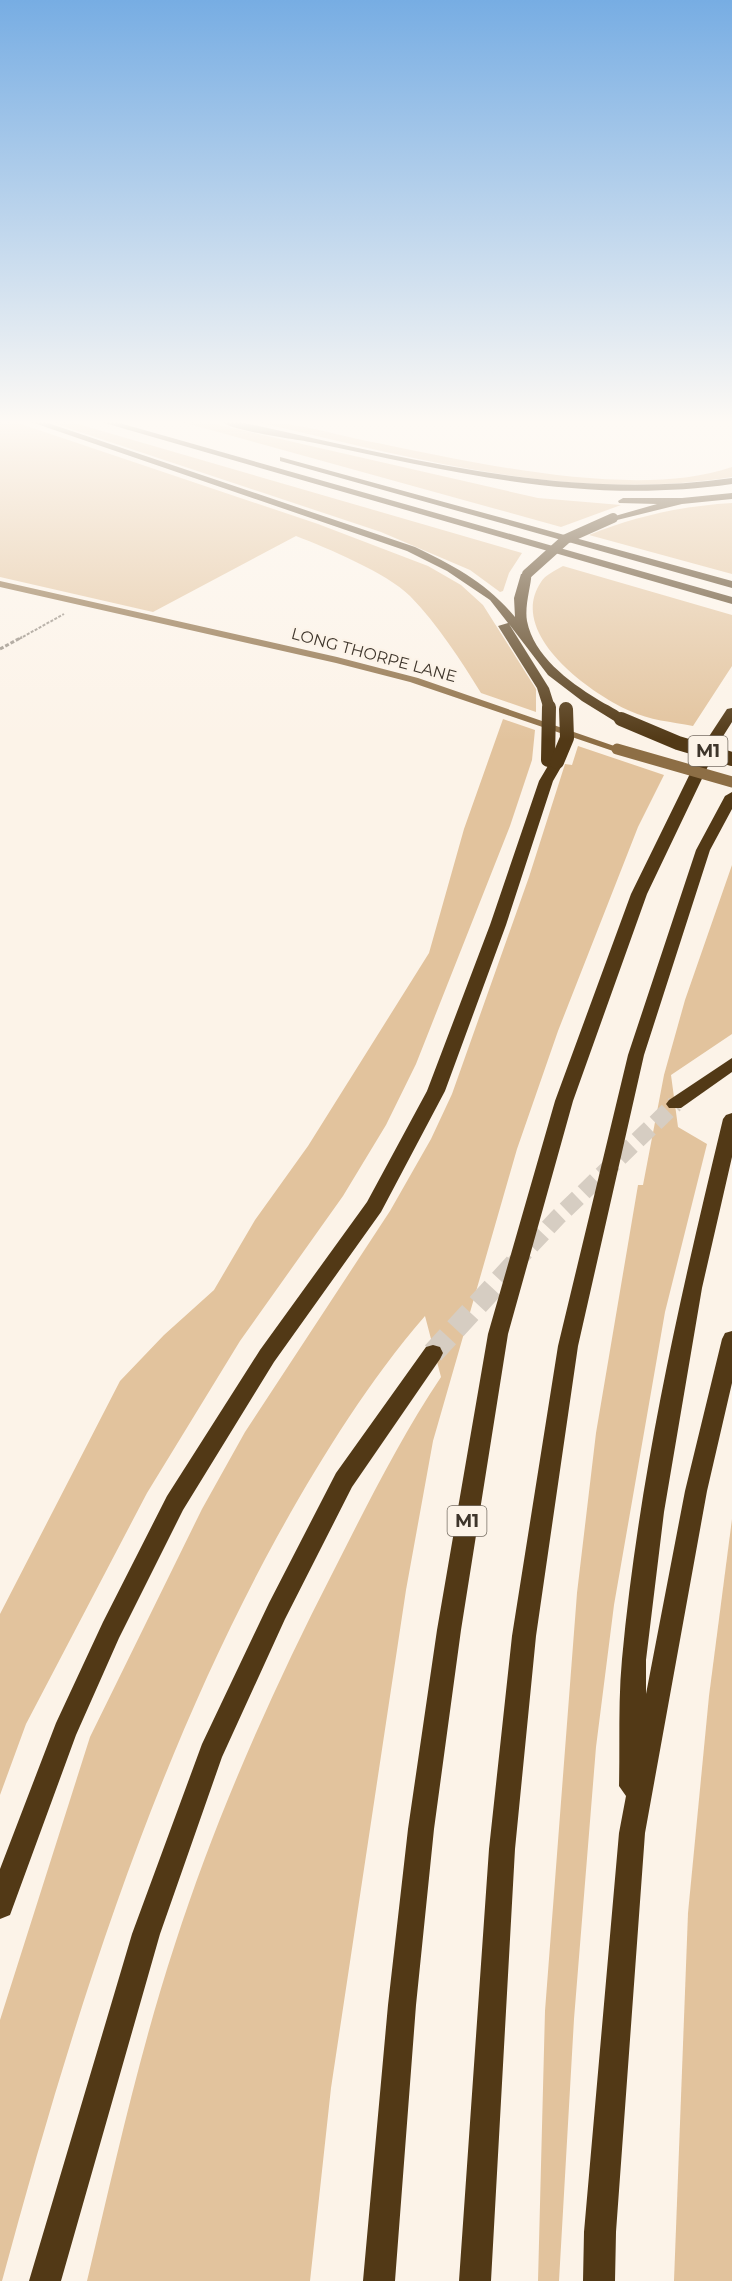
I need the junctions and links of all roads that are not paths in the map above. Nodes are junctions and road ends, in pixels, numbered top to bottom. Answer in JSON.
{"nodes":[{"id":1,"x":353,"y":528,"type":"edge"},
{"id":2,"x":479,"y":528,"type":"edge"},
{"id":3,"x":532,"y":528,"type":"edge"},
{"id":4,"x":587,"y":528,"type":"edge"},
{"id":5,"x":470,"y":582,"type":"junction"},
{"id":6,"x":0,"y":584,"type":"edge"},
{"id":7,"x":731,"y":584,"type":"edge"},
{"id":8,"x":732,"y":601,"type":"edge"},
{"id":9,"x":525,"y":637,"type":"junction"},
{"id":10,"x":557,"y":674,"type":"junction"},
{"id":11,"x":732,"y":712,"type":"edge"},
{"id":12,"x":732,"y":759,"type":"edge"},
{"id":13,"x":552,"y":761,"type":"junction"},
{"id":14,"x":732,"y":782,"type":"edge"},
{"id":15,"x":732,"y":796,"type":"edge"},
{"id":16,"x":732,"y":1064,"type":"edge"},
{"id":17,"x":675,"y":1104,"type":"tunnel mouth"},
{"id":18,"x":731,"y":1123,"type":"edge"},
{"id":19,"x":732,"y":1339,"type":"edge"},
{"id":20,"x":433,"y":1353,"type":"tunnel mouth"},
{"id":21,"x":632,"y":1833,"type":"junction"},
{"id":22,"x":0,"y":1905,"type":"edge"},
{"id":23,"x":45,"y":2281,"type":"edge"},
{"id":24,"x":379,"y":2281,"type":"edge"},
{"id":25,"x":475,"y":2281,"type":"edge"},
{"id":26,"x":599,"y":2281,"type":"edge"}],
"edges":[{"from":1,"to":5,"type":"highway"},
{"from":2,"to":8,"type":"highway"},
{"from":3,"to":7,"type":"highway"},
{"from":4,"to":9,"type":"highway","bridge":true},
{"from":5,"to":9,"type":"highway"},
{"from":5,"to":13,"type":"highway","bridge":true},
{"from":6,"to":14,"type":"main road","name":"LONG THORPE LANE","bridge":true},
{"from":9,"to":10,"type":"highway"},
{"from":10,"to":12,"type":"highway","bridge":true},
{"from":10,"to":13,"type":"highway","bridge":true},
{"from":11,"to":24,"type":"highway","number":"M1"},
{"from":13,"to":22,"type":"highway"},
{"from":15,"to":25,"type":"highway"},
{"from":16,"to":17,"type":"highway"},
{"from":18,"to":21,"type":"highway"},
{"from":19,"to":21,"type":"highway"},
{"from":20,"to":23,"type":"highway"},
{"from":21,"to":26,"type":"highway"}]}
